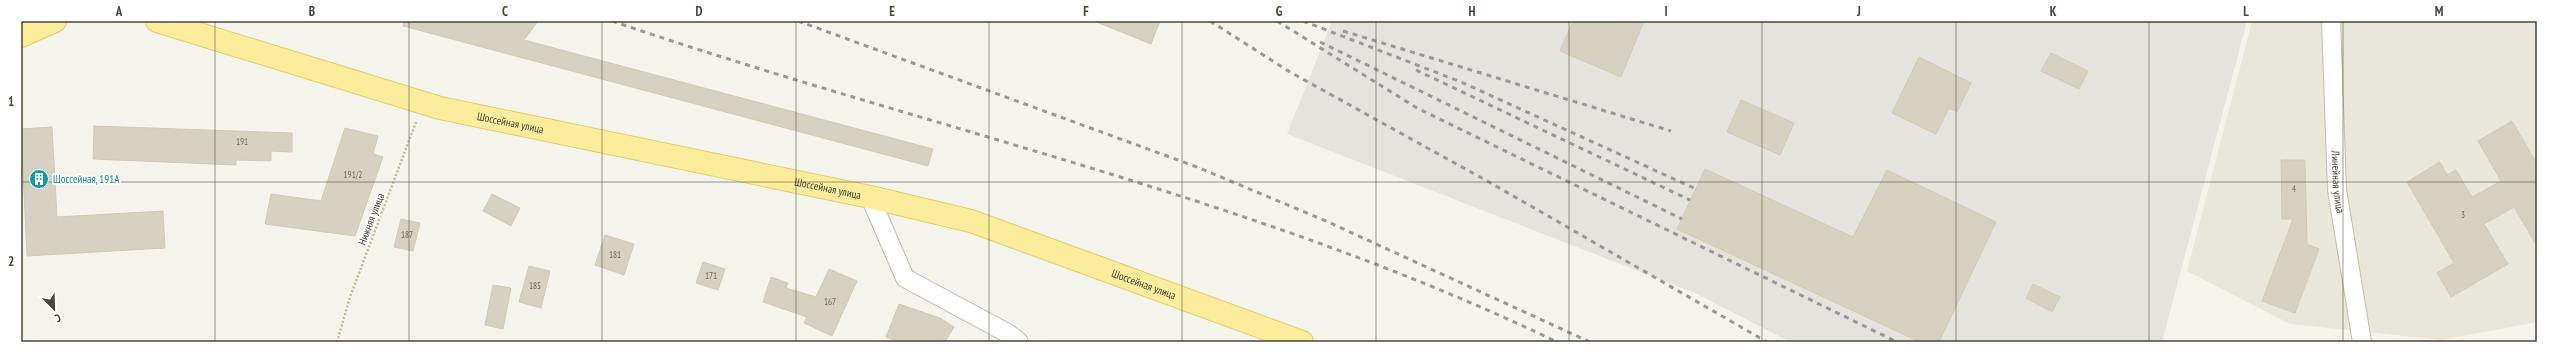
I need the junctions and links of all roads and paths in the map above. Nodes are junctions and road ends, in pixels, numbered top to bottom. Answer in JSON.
{"nodes":[{"id":1,"x":55,"y":21,"type":"edge"},
{"id":2,"x":157,"y":21,"type":"edge"},
{"id":3,"x":2331,"y":21,"type":"edge"},
{"id":4,"x":21,"y":36,"type":"edge"},
{"id":5,"x":423,"y":103,"type":"junction"},
{"id":6,"x":870,"y":197,"type":"junction"},
{"id":7,"x":337,"y":342,"type":"edge"},
{"id":8,"x":1019,"y":342,"type":"edge"},
{"id":9,"x":1302,"y":342,"type":"edge"},
{"id":10,"x":2362,"y":342,"type":"edge"}],
"edges":[{"from":1,"to":4,"type":"main road"},
{"from":2,"to":5,"type":"main road","name":"Шоссейная улица"},
{"from":3,"to":10,"type":"street","name":"Линейная улица"},
{"from":5,"to":6,"type":"main road","name":"Шоссейная улица"},
{"from":5,"to":7,"type":"path","name":"Нижняя улица"},
{"from":6,"to":8,"type":"street","name":"Шоссейная улица"},
{"from":6,"to":9,"type":"main road","name":"Шоссейная улица"}]}
